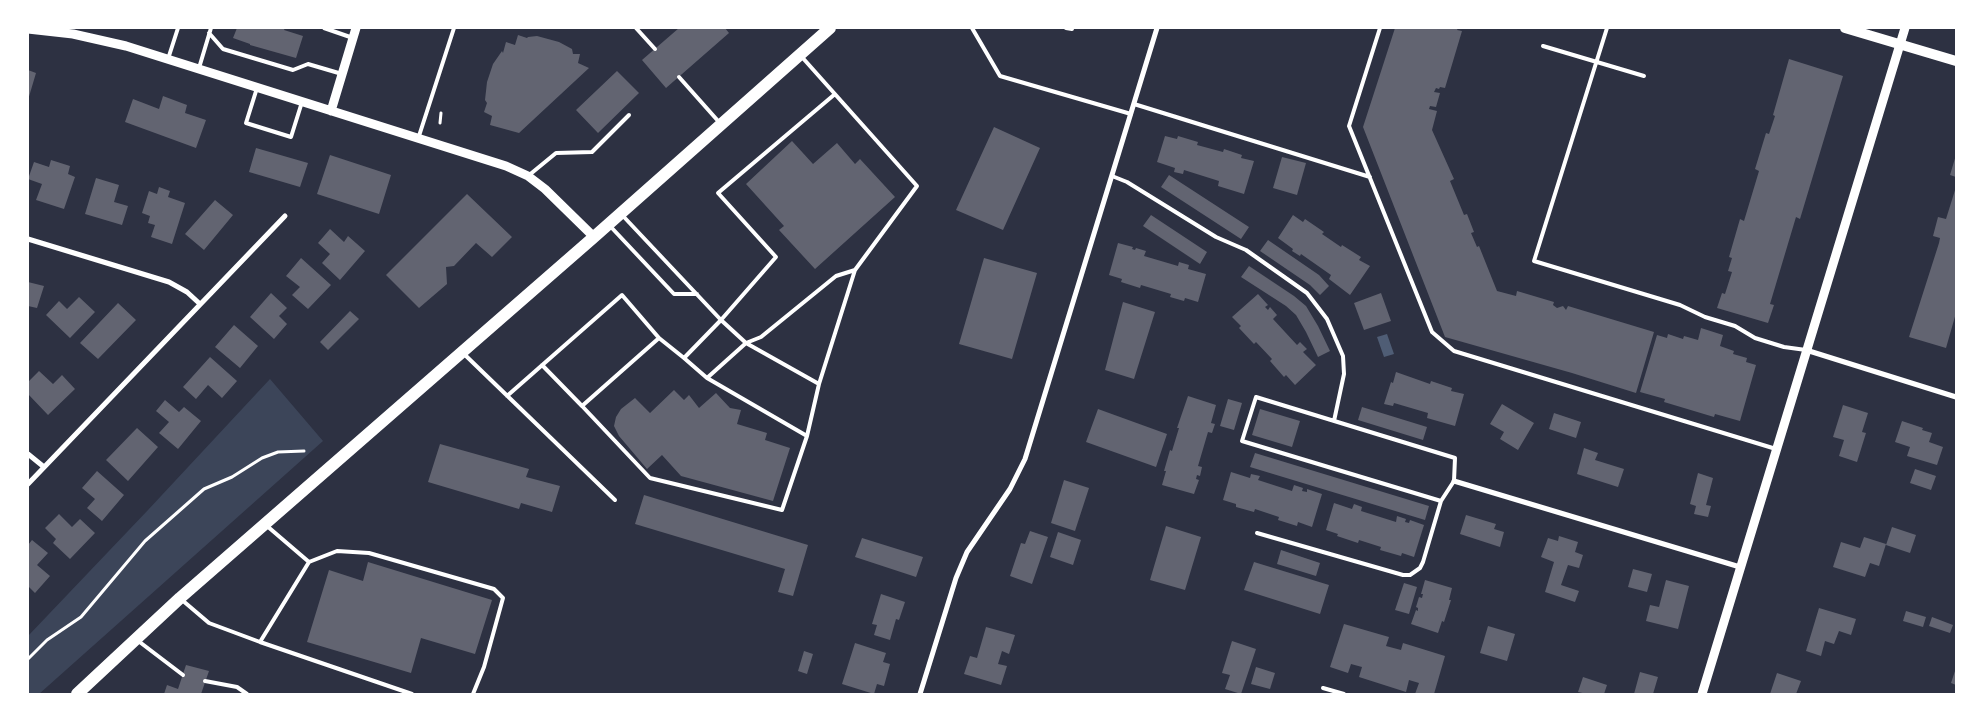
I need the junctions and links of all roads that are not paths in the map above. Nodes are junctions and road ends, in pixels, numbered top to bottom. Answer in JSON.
{"nodes":[{"id":1,"x":178,"y":28,"type":"edge"},
{"id":2,"x":211,"y":28,"type":"edge"},
{"id":3,"x":324,"y":28,"type":"edge"},
{"id":4,"x":356,"y":28,"type":"edge"},
{"id":5,"x":454,"y":28,"type":"edge"},
{"id":6,"x":636,"y":28,"type":"edge"},
{"id":7,"x":830,"y":28,"type":"edge"},
{"id":8,"x":972,"y":28,"type":"edge"},
{"id":9,"x":1066,"y":28,"type":"edge"},
{"id":10,"x":1072,"y":28,"type":"edge"},
{"id":11,"x":1157,"y":28,"type":"edge"},
{"id":12,"x":1380,"y":28,"type":"edge"},
{"id":13,"x":1607,"y":28,"type":"edge"},
{"id":14,"x":1845,"y":28,"type":"edge"},
{"id":15,"x":1905,"y":28,"type":"edge"},
{"id":16,"x":28,"y":29,"type":"edge"},
{"id":17,"x":209,"y":33,"type":"junction"},
{"id":18,"x":353,"y":38,"type":"junction"},
{"id":19,"x":1900,"y":44,"type":"junction"},
{"id":20,"x":1543,"y":46,"type":"dead end"},
{"id":21,"x":654,"y":49,"type":"dead end"},
{"id":22,"x":800,"y":54,"type":"junction"},
{"id":23,"x":168,"y":59,"type":"junction"},
{"id":24,"x":1956,"y":61,"type":"edge"},
{"id":25,"x":1596,"y":62,"type":"junction"},
{"id":26,"x":198,"y":69,"type":"junction"},
{"id":27,"x":342,"y":74,"type":"junction"},
{"id":28,"x":1644,"y":76,"type":"dead end"},
{"id":29,"x":679,"y":77,"type":"dead end"},
{"id":30,"x":257,"y":87,"type":"junction"},
{"id":31,"x":835,"y":94,"type":"junction"},
{"id":32,"x":302,"y":102,"type":"junction"},
{"id":33,"x":1134,"y":104,"type":"junction"},
{"id":34,"x":331,"y":111,"type":"junction"},
{"id":35,"x":1130,"y":114,"type":"junction"},
{"id":36,"x":629,"y":115,"type":"dead end"},
{"id":37,"x":721,"y":124,"type":"junction"},
{"id":38,"x":418,"y":139,"type":"junction"},
{"id":39,"x":528,"y":176,"type":"junction"},
{"id":40,"x":1112,"y":176,"type":"junction"},
{"id":41,"x":1370,"y":177,"type":"junction"},
{"id":42,"x":621,"y":213,"type":"junction"},
{"id":43,"x":285,"y":216,"type":"dead end"},
{"id":44,"x":608,"y":224,"type":"junction"},
{"id":45,"x":594,"y":237,"type":"junction"},
{"id":46,"x":28,"y":239,"type":"edge"},
{"id":47,"x":855,"y":270,"type":"junction"},
{"id":48,"x":697,"y":294,"type":"junction"},
{"id":49,"x":200,"y":304,"type":"junction"},
{"id":50,"x":721,"y":320,"type":"junction"},
{"id":51,"x":659,"y":338,"type":"junction"},
{"id":52,"x":746,"y":342,"type":"junction"},
{"id":53,"x":1806,"y":350,"type":"junction"},
{"id":54,"x":462,"y":353,"type":"junction"},
{"id":55,"x":684,"y":358,"type":"junction"},
{"id":56,"x":542,"y":365,"type":"junction"},
{"id":57,"x":706,"y":378,"type":"junction"},
{"id":58,"x":819,"y":384,"type":"junction"},
{"id":59,"x":507,"y":396,"type":"junction"},
{"id":60,"x":1956,"y":397,"type":"edge"},
{"id":61,"x":582,"y":406,"type":"junction"},
{"id":62,"x":1334,"y":420,"type":"junction"},
{"id":63,"x":807,"y":436,"type":"junction"},
{"id":64,"x":1776,"y":449,"type":"junction"},
{"id":65,"x":28,"y":454,"type":"edge"},
{"id":66,"x":44,"y":467,"type":"junction"},
{"id":67,"x":1454,"y":481,"type":"junction"},
{"id":68,"x":28,"y":484,"type":"edge"},
{"id":69,"x":615,"y":500,"type":"dead end"},
{"id":70,"x":1441,"y":501,"type":"junction"},
{"id":71,"x":265,"y":525,"type":"junction"},
{"id":72,"x":1257,"y":533,"type":"dead end"},
{"id":73,"x":309,"y":562,"type":"junction"},
{"id":74,"x":1740,"y":567,"type":"junction"},
{"id":75,"x":180,"y":598,"type":"junction"},
{"id":76,"x":136,"y":640,"type":"junction"},
{"id":77,"x":260,"y":642,"type":"junction"},
{"id":78,"x":183,"y":675,"type":"dead end"},
{"id":79,"x":206,"y":681,"type":"dead end"},
{"id":80,"x":1323,"y":688,"type":"dead end"},
{"id":81,"x":77,"y":694,"type":"edge"},
{"id":82,"x":247,"y":694,"type":"edge"},
{"id":83,"x":412,"y":694,"type":"edge"},
{"id":84,"x":473,"y":694,"type":"edge"},
{"id":85,"x":920,"y":694,"type":"edge"},
{"id":86,"x":1344,"y":694,"type":"edge"},
{"id":87,"x":1702,"y":694,"type":"edge"}],
"edges":[{"from":1,"to":23,"type":"lane"},
{"from":2,"to":17,"type":"lane"},
{"from":3,"to":18,"type":"lane"},
{"from":4,"to":18,"type":"street"},
{"from":5,"to":38,"type":"lane"},
{"from":6,"to":21,"type":"lane"},
{"from":7,"to":22,"type":"main road"},
{"from":8,"to":35,"type":"lane"},
{"from":9,"to":10,"type":"lane"},
{"from":11,"to":33,"type":"street"},
{"from":12,"to":41,"type":"lane"},
{"from":13,"to":25,"type":"lane"},
{"from":14,"to":19,"type":"main road"},
{"from":15,"to":19,"type":"street"},
{"from":16,"to":23,"type":"street"},
{"from":17,"to":26,"type":"lane"},
{"from":17,"to":27,"type":"lane"},
{"from":18,"to":27,"type":"street"},
{"from":19,"to":24,"type":"main road"},
{"from":19,"to":53,"type":"street"},
{"from":20,"to":25,"type":"lane"},
{"from":22,"to":31,"type":"lane"},
{"from":22,"to":37,"type":"main road"},
{"from":23,"to":26,"type":"street"},
{"from":25,"to":28,"type":"lane"},
{"from":25,"to":53,"type":"lane"},
{"from":26,"to":30,"type":"street"},
{"from":27,"to":34,"type":"street"},
{"from":29,"to":37,"type":"lane"},
{"from":30,"to":32,"type":"street"},
{"from":30,"to":32,"type":"lane"},
{"from":31,"to":47,"type":"lane"},
{"from":31,"to":50,"type":"lane"},
{"from":32,"to":34,"type":"street"},
{"from":33,"to":35,"type":"street"},
{"from":33,"to":41,"type":"lane"},
{"from":34,"to":38,"type":"street"},
{"from":35,"to":40,"type":"street"},
{"from":36,"to":39,"type":"lane"},
{"from":37,"to":42,"type":"main road"},
{"from":38,"to":39,"type":"street"},
{"from":39,"to":45,"type":"street"},
{"from":40,"to":62,"type":"lane"},
{"from":40,"to":85,"type":"street"},
{"from":41,"to":64,"type":"lane"},
{"from":42,"to":44,"type":"main road"},
{"from":42,"to":48,"type":"lane"},
{"from":43,"to":49,"type":"street"},
{"from":44,"to":45,"type":"main road"},
{"from":44,"to":48,"type":"lane"},
{"from":45,"to":54,"type":"main road"},
{"from":46,"to":49,"type":"street"},
{"from":47,"to":52,"type":"lane"},
{"from":47,"to":58,"type":"lane"},
{"from":48,"to":50,"type":"lane"},
{"from":49,"to":66,"type":"street"},
{"from":50,"to":52,"type":"lane"},
{"from":50,"to":55,"type":"lane"},
{"from":51,"to":55,"type":"lane"},
{"from":51,"to":56,"type":"lane"},
{"from":51,"to":61,"type":"lane"},
{"from":52,"to":57,"type":"lane"},
{"from":52,"to":58,"type":"lane"},
{"from":53,"to":60,"type":"street"},
{"from":53,"to":64,"type":"street"},
{"from":54,"to":59,"type":"lane"},
{"from":54,"to":71,"type":"main road"},
{"from":55,"to":57,"type":"lane"},
{"from":56,"to":59,"type":"lane"},
{"from":56,"to":61,"type":"lane"},
{"from":57,"to":63,"type":"lane"},
{"from":58,"to":63,"type":"lane"},
{"from":59,"to":69,"type":"lane"},
{"from":61,"to":63,"type":"lane"},
{"from":62,"to":67,"type":"lane"},
{"from":62,"to":70,"type":"lane"},
{"from":64,"to":74,"type":"street"},
{"from":65,"to":66,"type":"street"},
{"from":66,"to":68,"type":"street"},
{"from":67,"to":70,"type":"lane"},
{"from":67,"to":74,"type":"street"},
{"from":70,"to":72,"type":"lane"},
{"from":71,"to":73,"type":"lane"},
{"from":71,"to":75,"type":"main road"},
{"from":73,"to":77,"type":"lane"},
{"from":73,"to":84,"type":"lane"},
{"from":74,"to":87,"type":"street"},
{"from":75,"to":76,"type":"main road"},
{"from":75,"to":77,"type":"lane"},
{"from":76,"to":78,"type":"lane"},
{"from":76,"to":81,"type":"main road"},
{"from":77,"to":83,"type":"lane"},
{"from":79,"to":82,"type":"lane"},
{"from":80,"to":86,"type":"lane"}]}
